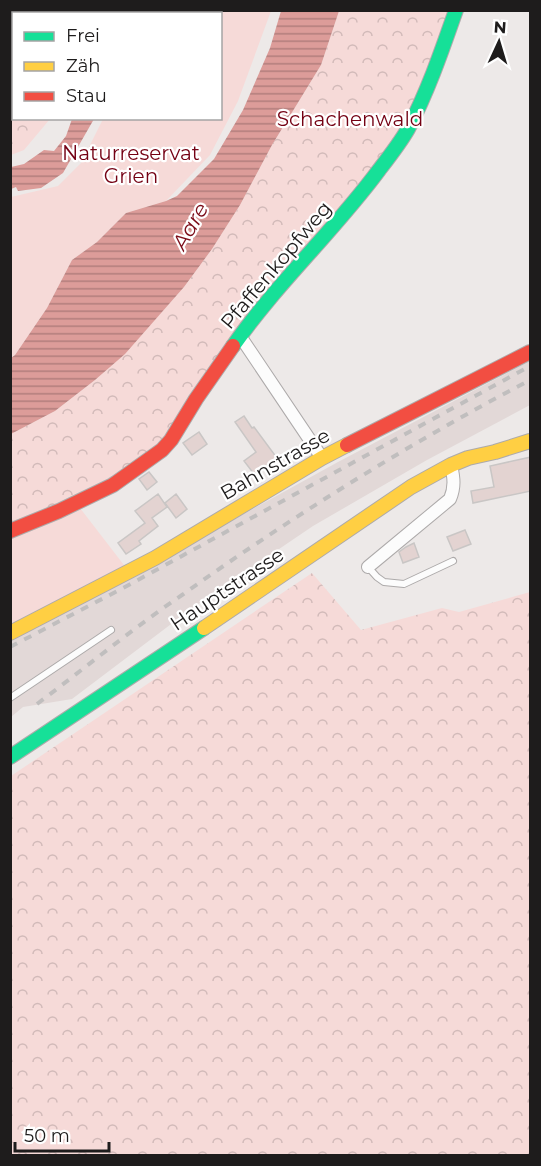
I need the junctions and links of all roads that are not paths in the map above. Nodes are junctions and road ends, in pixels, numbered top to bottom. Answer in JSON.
{"nodes":[{"id":1,"x":456,"y":10,"type":"edge"},
{"id":2,"x":240,"y":336,"type":"junction"},
{"id":3,"x":531,"y":352,"type":"edge"},
{"id":4,"x":531,"y":429,"type":"edge"},
{"id":5,"x":531,"y":441,"type":"edge"},
{"id":6,"x":322,"y":458,"type":"junction"},
{"id":7,"x":468,"y":458,"type":"junction"},
{"id":8,"x":451,"y":465,"type":"junction"},
{"id":9,"x":10,"y":531,"type":"edge"},
{"id":10,"x":453,"y":561,"type":"dead end"},
{"id":11,"x":368,"y":567,"type":"joint"},
{"id":12,"x":111,"y":630,"type":"dead end"},
{"id":13,"x":10,"y":633,"type":"edge"},
{"id":14,"x":10,"y":698,"type":"edge"},
{"id":15,"x":10,"y":757,"type":"edge"}],
"edges":[{"from":1,"to":2,"type":"street","name":"Pfaffenkopfweg"},
{"from":2,"to":6,"type":"street"},
{"from":2,"to":9,"type":"street","name":"Pfaffenkopfweg"},
{"from":3,"to":6,"type":"street","name":"Bahnstrasse"},
{"from":4,"to":7,"type":"street","name":"Hauptstrasse"},
{"from":5,"to":7,"type":"street","name":"Hauptstrasse"},
{"from":6,"to":13,"type":"street","name":"Bahnstrasse"},
{"from":7,"to":8,"type":"street","name":"Hauptstrasse"},
{"from":8,"to":11,"type":"street"},
{"from":8,"to":15,"type":"street","name":"Hauptstrasse"},
{"from":10,"to":11,"type":"lane"},
{"from":12,"to":14,"type":"lane"}]}
